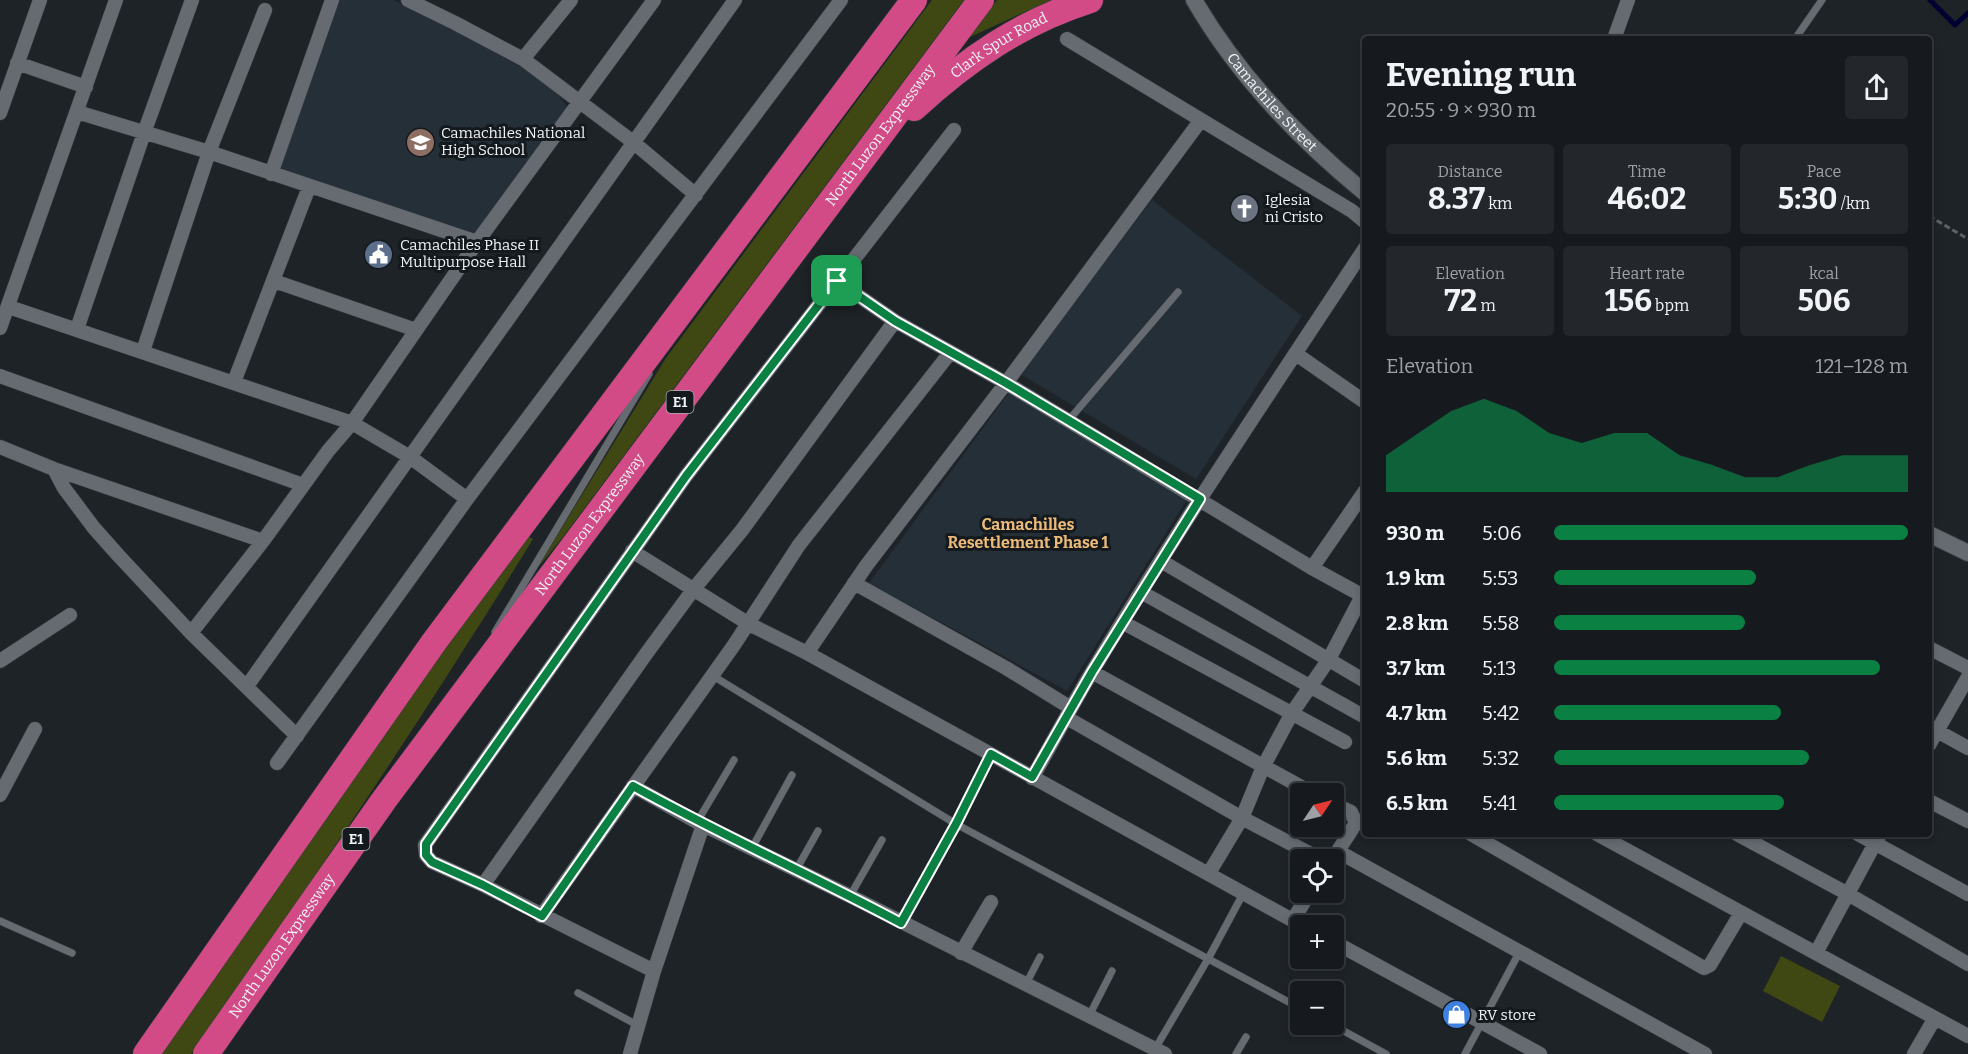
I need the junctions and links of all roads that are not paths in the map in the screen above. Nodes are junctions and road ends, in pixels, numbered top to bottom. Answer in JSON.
{"nodes":[{"id":1,"x":40,"y":0,"type":"edge"},
{"id":2,"x":116,"y":0,"type":"edge"},
{"id":3,"x":192,"y":0,"type":"edge"},
{"id":4,"x":332,"y":0,"type":"edge"},
{"id":5,"x":408,"y":0,"type":"edge"},
{"id":6,"x":571,"y":0,"type":"edge"},
{"id":7,"x":654,"y":0,"type":"edge"},
{"id":8,"x":735,"y":0,"type":"edge"},
{"id":9,"x":841,"y":0,"type":"edge"},
{"id":10,"x":914,"y":0,"type":"edge"},
{"id":11,"x":981,"y":0,"type":"edge"},
{"id":12,"x":1090,"y":0,"type":"edge"},
{"id":13,"x":1194,"y":0,"type":"edge"},
{"id":14,"x":1628,"y":0,"type":"edge"},
{"id":15,"x":1822,"y":0,"type":"edge"},
{"id":16,"x":265,"y":10,"type":"dead end"},
{"id":17,"x":1615,"y":36,"type":"edge"},
{"id":18,"x":1798,"y":36,"type":"edge"},
{"id":19,"x":1067,"y":39,"type":"dead end"},
{"id":20,"x":523,"y":60,"type":"junction"},
{"id":21,"x":17,"y":63,"type":"junction"},
{"id":22,"x":86,"y":87,"type":"junction"},
{"id":23,"x":579,"y":103,"type":"junction"},
{"id":24,"x":0,"y":112,"type":"edge"},
{"id":25,"x":77,"y":112,"type":"junction"},
{"id":26,"x":1201,"y":120,"type":"junction"},
{"id":27,"x":954,"y":130,"type":"dead end"},
{"id":28,"x":144,"y":133,"type":"junction"},
{"id":29,"x":633,"y":142,"type":"junction"},
{"id":30,"x":209,"y":152,"type":"junction"},
{"id":31,"x":865,"y":153,"type":"junction"},
{"id":32,"x":271,"y":174,"type":"junction"},
{"id":33,"x":309,"y":187,"type":"junction"},
{"id":34,"x":1362,"y":190,"type":"edge"},
{"id":35,"x":696,"y":195,"type":"junction"},
{"id":36,"x":1362,"y":219,"type":"edge"},
{"id":37,"x":477,"y":242,"type":"junction"},
{"id":38,"x":1362,"y":253,"type":"edge"},
{"id":39,"x":711,"y":272,"type":"junction"},
{"id":40,"x":274,"y":281,"type":"junction"},
{"id":41,"x":837,"y":281,"type":"junction"},
{"id":42,"x":1178,"y":292,"type":"dead end"},
{"id":43,"x":9,"y":307,"type":"junction"},
{"id":44,"x":895,"y":321,"type":"junction"},
{"id":45,"x":0,"y":328,"type":"edge"},
{"id":46,"x":77,"y":329,"type":"junction"},
{"id":47,"x":416,"y":330,"type":"junction"},
{"id":48,"x":668,"y":343,"type":"dead end"},
{"id":49,"x":143,"y":351,"type":"junction"},
{"id":50,"x":950,"y":353,"type":"junction"},
{"id":51,"x":1296,"y":354,"type":"junction"},
{"id":52,"x":656,"y":363,"type":"dead end"},
{"id":53,"x":0,"y":376,"type":"edge"},
{"id":54,"x":234,"y":382,"type":"junction"},
{"id":55,"x":1006,"y":383,"type":"junction"},
{"id":56,"x":1362,"y":400,"type":"edge"},
{"id":57,"x":1068,"y":421,"type":"junction"},
{"id":58,"x":352,"y":423,"type":"junction"},
{"id":59,"x":0,"y":447,"type":"edge"},
{"id":60,"x":410,"y":457,"type":"junction"},
{"id":61,"x":54,"y":469,"type":"junction"},
{"id":62,"x":303,"y":485,"type":"junction"},
{"id":63,"x":1362,"y":495,"type":"edge"},
{"id":64,"x":467,"y":499,"type":"junction"},
{"id":65,"x":1200,"y":499,"type":"junction"},
{"id":66,"x":1932,"y":535,"type":"edge"},
{"id":67,"x":263,"y":541,"type":"junction"},
{"id":68,"x":632,"y":550,"type":"junction"},
{"id":69,"x":1968,"y":553,"type":"edge"},
{"id":70,"x":1161,"y":561,"type":"junction"},
{"id":71,"x":1312,"y":568,"type":"junction"},
{"id":72,"x":855,"y":583,"type":"junction"},
{"id":73,"x":693,"y":590,"type":"junction"},
{"id":74,"x":1141,"y":592,"type":"junction"},
{"id":75,"x":1362,"y":595,"type":"edge"},
{"id":76,"x":1362,"y":600,"type":"edge"},
{"id":77,"x":70,"y":615,"type":"dead end"},
{"id":78,"x":1122,"y":622,"type":"junction"},
{"id":79,"x":748,"y":624,"type":"junction"},
{"id":80,"x":191,"y":633,"type":"junction"},
{"id":81,"x":491,"y":638,"type":"dead end"},
{"id":82,"x":1932,"y":650,"type":"edge"},
{"id":83,"x":807,"y":652,"type":"junction"},
{"id":84,"x":479,"y":658,"type":"dead end"},
{"id":85,"x":1329,"y":659,"type":"junction"},
{"id":86,"x":0,"y":661,"type":"edge"},
{"id":87,"x":1968,"y":668,"type":"edge"},
{"id":88,"x":1092,"y":672,"type":"junction"},
{"id":89,"x":712,"y":676,"type":"junction"},
{"id":90,"x":1968,"y":677,"type":"edge"},
{"id":91,"x":1362,"y":679,"type":"edge"},
{"id":92,"x":247,"y":686,"type":"junction"},
{"id":93,"x":1310,"y":686,"type":"junction"},
{"id":94,"x":1069,"y":713,"type":"junction"},
{"id":95,"x":1292,"y":713,"type":"junction"},
{"id":96,"x":1362,"y":715,"type":"edge"},
{"id":97,"x":35,"y":729,"type":"dead end"},
{"id":98,"x":436,"y":729,"type":"junction"},
{"id":99,"x":1933,"y":729,"type":"edge"},
{"id":100,"x":297,"y":736,"type":"junction"},
{"id":101,"x":1345,"y":742,"type":"dead end"},
{"id":102,"x":1968,"y":748,"type":"edge"},
{"id":103,"x":991,"y":754,"type":"junction"},
{"id":104,"x":734,"y":760,"type":"dead end"},
{"id":105,"x":278,"y":763,"type":"dead end"},
{"id":106,"x":1263,"y":767,"type":"junction"},
{"id":107,"x":792,"y":775,"type":"dead end"},
{"id":108,"x":1032,"y":777,"type":"junction"},
{"id":109,"x":1293,"y":783,"type":"edge"},
{"id":110,"x":633,"y":786,"type":"junction"},
{"id":111,"x":0,"y":795,"type":"edge"},
{"id":112,"x":1932,"y":803,"type":"edge"},
{"id":113,"x":1344,"y":809,"type":"edge"},
{"id":114,"x":1242,"y":818,"type":"junction"},
{"id":115,"x":1968,"y":821,"type":"edge"},
{"id":116,"x":700,"y":823,"type":"junction"},
{"id":117,"x":956,"y":824,"type":"junction"},
{"id":118,"x":818,"y":831,"type":"dead end"},
{"id":119,"x":1476,"y":837,"type":"edge"},
{"id":120,"x":1603,"y":837,"type":"edge"},
{"id":121,"x":1743,"y":837,"type":"edge"},
{"id":122,"x":1878,"y":839,"type":"edge"},
{"id":123,"x":882,"y":840,"type":"dead end"},
{"id":124,"x":752,"y":848,"type":"junction"},
{"id":125,"x":1301,"y":849,"type":"edge"},
{"id":126,"x":1340,"y":849,"type":"edge"},
{"id":127,"x":1344,"y":860,"type":"edge"},
{"id":128,"x":796,"y":870,"type":"junction"},
{"id":129,"x":1209,"y":873,"type":"junction"},
{"id":130,"x":483,"y":885,"type":"junction"},
{"id":131,"x":1245,"y":892,"type":"junction"},
{"id":132,"x":1848,"y":894,"type":"junction"},
{"id":133,"x":1968,"y":894,"type":"edge"},
{"id":134,"x":850,"y":896,"type":"junction"},
{"id":135,"x":991,"y":902,"type":"dead end"},
{"id":136,"x":1741,"y":913,"type":"junction"},
{"id":137,"x":542,"y":916,"type":"junction"},
{"id":138,"x":1290,"y":918,"type":"edge"},
{"id":139,"x":0,"y":921,"type":"edge"},
{"id":140,"x":901,"y":923,"type":"junction"},
{"id":141,"x":1344,"y":947,"type":"edge"},
{"id":142,"x":1520,"y":951,"type":"junction"},
{"id":143,"x":1816,"y":952,"type":"junction"},
{"id":144,"x":72,"y":953,"type":"dead end"},
{"id":145,"x":961,"y":953,"type":"junction"},
{"id":146,"x":1040,"y":957,"type":"dead end"},
{"id":147,"x":1208,"y":959,"type":"junction"},
{"id":148,"x":1968,"y":964,"type":"edge"},
{"id":149,"x":654,"y":971,"type":"junction"},
{"id":150,"x":1112,"y":971,"type":"dead end"},
{"id":151,"x":1026,"y":984,"type":"junction"},
{"id":152,"x":578,"y":993,"type":"dead end"},
{"id":153,"x":1290,"y":1003,"type":"edge"},
{"id":154,"x":1089,"y":1016,"type":"junction"},
{"id":155,"x":1935,"y":1018,"type":"junction"},
{"id":156,"x":1483,"y":1022,"type":"junction"},
{"id":157,"x":639,"y":1026,"type":"junction"},
{"id":158,"x":1344,"y":1031,"type":"edge"},
{"id":159,"x":1968,"y":1036,"type":"edge"},
{"id":160,"x":1246,"y":1037,"type":"dead end"},
{"id":161,"x":1160,"y":1052,"type":"edge"},
{"id":162,"x":146,"y":1054,"type":"edge"},
{"id":163,"x":206,"y":1054,"type":"edge"},
{"id":164,"x":630,"y":1054,"type":"edge"},
{"id":165,"x":1236,"y":1054,"type":"edge"},
{"id":166,"x":1386,"y":1054,"type":"edge"},
{"id":167,"x":1465,"y":1054,"type":"edge"},
{"id":168,"x":1540,"y":1054,"type":"edge"},
{"id":169,"x":1704,"y":1054,"type":"edge"},
{"id":170,"x":1914,"y":1054,"type":"edge"}],
"edges":[{"from":1,"to":21,"type":"street"},
{"from":2,"to":22,"type":"street"},
{"from":3,"to":28,"type":"street"},
{"from":4,"to":32,"type":"street"},
{"from":5,"to":20,"type":"street"},
{"from":6,"to":20,"type":"street"},
{"from":7,"to":23,"type":"street"},
{"from":8,"to":29,"type":"street"},
{"from":9,"to":35,"type":"street"},
{"from":10,"to":39,"type":"highway"},
{"from":11,"to":31,"type":"highway","name":"North Luzon Expressway","number":"E1"},
{"from":12,"to":31,"type":"highway","name":"Clark Spur Road","number":"E1"},
{"from":13,"to":34,"type":"street","name":"Camachiles Street"},
{"from":14,"to":17,"type":"street"},
{"from":15,"to":18,"type":"lane"},
{"from":16,"to":30,"type":"street"},
{"from":19,"to":26,"type":"street"},
{"from":20,"to":23,"type":"street"},
{"from":21,"to":22,"type":"street"},
{"from":21,"to":24,"type":"street"},
{"from":22,"to":25,"type":"street"},
{"from":23,"to":29,"type":"street"},
{"from":23,"to":37,"type":"street"},
{"from":25,"to":28,"type":"street"},
{"from":25,"to":43,"type":"street"},
{"from":26,"to":36,"type":"street"},
{"from":26,"to":55,"type":"street"},
{"from":27,"to":41,"type":"street"},
{"from":28,"to":30,"type":"street"},
{"from":28,"to":46,"type":"street"},
{"from":29,"to":35,"type":"street"},
{"from":29,"to":60,"type":"street"},
{"from":30,"to":32,"type":"street"},
{"from":30,"to":49,"type":"street"},
{"from":31,"to":98,"type":"highway","name":"North Luzon Expressway","number":"E1"},
{"from":32,"to":33,"type":"street"},
{"from":33,"to":37,"type":"street"},
{"from":33,"to":40,"type":"street"},
{"from":35,"to":64,"type":"street"},
{"from":37,"to":47,"type":"street"},
{"from":38,"to":51,"type":"street"},
{"from":39,"to":48,"type":"lane"},
{"from":39,"to":162,"type":"highway"},
{"from":40,"to":47,"type":"street"},
{"from":40,"to":54,"type":"street"},
{"from":41,"to":44,"type":"street"},
{"from":41,"to":68,"type":"street"},
{"from":42,"to":57,"type":"lane"},
{"from":43,"to":45,"type":"street"},
{"from":43,"to":46,"type":"street"},
{"from":44,"to":50,"type":"street"},
{"from":44,"to":73,"type":"street"},
{"from":46,"to":49,"type":"street"},
{"from":47,"to":58,"type":"street"},
{"from":49,"to":54,"type":"street"},
{"from":50,"to":55,"type":"street"},
{"from":50,"to":79,"type":"street"},
{"from":51,"to":56,"type":"street"},
{"from":51,"to":65,"type":"street"},
{"from":52,"to":81,"type":"lane"},
{"from":53,"to":62,"type":"street"},
{"from":54,"to":58,"type":"street"},
{"from":55,"to":57,"type":"street"},
{"from":55,"to":72,"type":"street"},
{"from":57,"to":65,"type":"street"},
{"from":58,"to":60,"type":"street"},
{"from":58,"to":62,"type":"street"},
{"from":59,"to":61,"type":"street"},
{"from":60,"to":64,"type":"street"},
{"from":60,"to":92,"type":"street"},
{"from":61,"to":67,"type":"street"},
{"from":61,"to":80,"type":"street"},
{"from":62,"to":67,"type":"street"},
{"from":63,"to":71,"type":"street"},
{"from":64,"to":100,"type":"street"},
{"from":65,"to":70,"type":"street"},
{"from":65,"to":71,"type":"street"},
{"from":66,"to":69,"type":"street"},
{"from":67,"to":80,"type":"street"},
{"from":68,"to":73,"type":"street"},
{"from":68,"to":130,"type":"street"},
{"from":70,"to":74,"type":"street"},
{"from":70,"to":85,"type":"street"},
{"from":71,"to":75,"type":"street"},
{"from":72,"to":83,"type":"street"},
{"from":72,"to":94,"type":"street"},
{"from":73,"to":79,"type":"street"},
{"from":73,"to":130,"type":"street"},
{"from":74,"to":78,"type":"street"},
{"from":74,"to":93,"type":"street"},
{"from":76,"to":85,"type":"street"},
{"from":77,"to":86,"type":"street"},
{"from":78,"to":88,"type":"street"},
{"from":78,"to":95,"type":"street"},
{"from":79,"to":83,"type":"street"},
{"from":79,"to":89,"type":"street"},
{"from":80,"to":92,"type":"street"},
{"from":82,"to":87,"type":"street"},
{"from":83,"to":103,"type":"street"},
{"from":84,"to":98,"type":"lane"},
{"from":85,"to":91,"type":"street"},
{"from":85,"to":93,"type":"street"},
{"from":88,"to":94,"type":"street"},
{"from":88,"to":106,"type":"street"},
{"from":89,"to":110,"type":"street"},
{"from":89,"to":117,"type":"lane"},
{"from":90,"to":99,"type":"street"},
{"from":92,"to":100,"type":"street"},
{"from":93,"to":95,"type":"street"},
{"from":93,"to":96,"type":"street"},
{"from":94,"to":108,"type":"street"},
{"from":94,"to":114,"type":"street"},
{"from":95,"to":101,"type":"street"},
{"from":95,"to":106,"type":"street"},
{"from":97,"to":111,"type":"street"},
{"from":98,"to":163,"type":"highway","name":"North Luzon Expressway","number":"E1"},
{"from":99,"to":102,"type":"street"},
{"from":100,"to":105,"type":"street"},
{"from":103,"to":108,"type":"street"},
{"from":103,"to":117,"type":"lane"},
{"from":104,"to":116,"type":"lane"},
{"from":106,"to":109,"type":"street"},
{"from":106,"to":114,"type":"street"},
{"from":107,"to":124,"type":"lane"},
{"from":108,"to":129,"type":"street"},
{"from":110,"to":116,"type":"street"},
{"from":110,"to":137,"type":"street"},
{"from":112,"to":115,"type":"street"},
{"from":113,"to":126,"type":"street"},
{"from":114,"to":125,"type":"street"},
{"from":114,"to":129,"type":"street"},
{"from":116,"to":124,"type":"street"},
{"from":116,"to":149,"type":"street"},
{"from":117,"to":140,"type":"lane"},
{"from":117,"to":147,"type":"lane"},
{"from":118,"to":128,"type":"lane"},
{"from":119,"to":136,"type":"street"},
{"from":120,"to":136,"type":"street"},
{"from":121,"to":132,"type":"street"},
{"from":122,"to":132,"type":"street"},
{"from":122,"to":133,"type":"street"},
{"from":123,"to":134,"type":"lane"},
{"from":124,"to":128,"type":"street"},
{"from":127,"to":142,"type":"street"},
{"from":128,"to":134,"type":"street"},
{"from":129,"to":131,"type":"street"},
{"from":130,"to":137,"type":"street"},
{"from":131,"to":138,"type":"street"},
{"from":131,"to":147,"type":"lane"},
{"from":132,"to":143,"type":"street"},
{"from":132,"to":148,"type":"street"},
{"from":134,"to":140,"type":"street"},
{"from":135,"to":145,"type":"street"},
{"from":136,"to":143,"type":"street"},
{"from":137,"to":149,"type":"street"},
{"from":139,"to":144,"type":"lane"},
{"from":140,"to":145,"type":"street"},
{"from":141,"to":156,"type":"street"},
{"from":142,"to":156,"type":"lane"},
{"from":142,"to":169,"type":"street"},
{"from":143,"to":155,"type":"street"},
{"from":145,"to":151,"type":"street"},
{"from":146,"to":151,"type":"lane"},
{"from":147,"to":153,"type":"lane"},
{"from":147,"to":161,"type":"lane"},
{"from":149,"to":157,"type":"street"},
{"from":150,"to":154,"type":"lane"},
{"from":151,"to":154,"type":"street"},
{"from":152,"to":157,"type":"lane"},
{"from":154,"to":161,"type":"street"},
{"from":155,"to":159,"type":"street"},
{"from":155,"to":170,"type":"street"},
{"from":156,"to":167,"type":"lane"},
{"from":156,"to":168,"type":"street"},
{"from":157,"to":164,"type":"street"},
{"from":158,"to":166,"type":"lane"},
{"from":160,"to":165,"type":"lane"}]}
